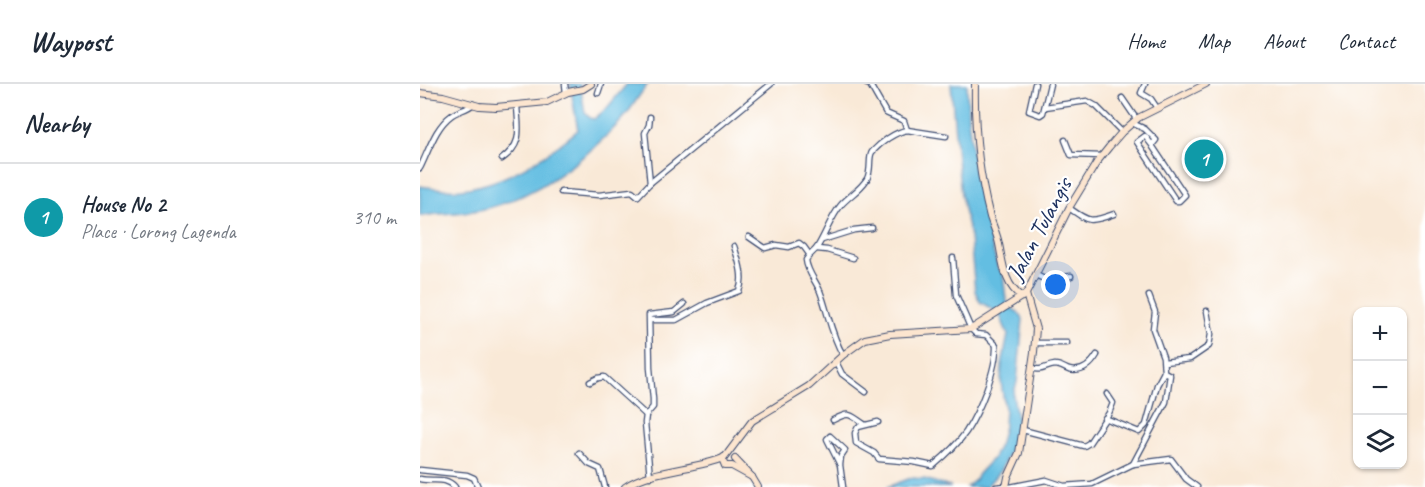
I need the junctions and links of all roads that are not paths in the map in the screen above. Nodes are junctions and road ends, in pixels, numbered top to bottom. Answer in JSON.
{"nodes":[{"id":1,"x":564,"y":84,"type":"edge"},
{"id":2,"x":591,"y":84,"type":"edge"},
{"id":3,"x":601,"y":84,"type":"edge"},
{"id":4,"x":771,"y":84,"type":"edge"},
{"id":5,"x":867,"y":84,"type":"edge"},
{"id":6,"x":975,"y":84,"type":"edge"},
{"id":7,"x":1035,"y":84,"type":"edge"},
{"id":8,"x":1050,"y":84,"type":"edge"},
{"id":9,"x":1145,"y":84,"type":"edge"},
{"id":10,"x":1206,"y":84,"type":"edge"},
{"id":11,"x":567,"y":92,"type":"junction"},
{"id":12,"x":420,"y":93,"type":"edge"},
{"id":13,"x":598,"y":93,"type":"dead end"},
{"id":14,"x":1122,"y":98,"type":"dead end"},
{"id":15,"x":473,"y":104,"type":"junction"},
{"id":16,"x":517,"y":105,"type":"junction"},
{"id":17,"x":1045,"y":107,"type":"junction"},
{"id":18,"x":1157,"y":108,"type":"junction"},
{"id":19,"x":650,"y":117,"type":"dead end"},
{"id":20,"x":1136,"y":120,"type":"junction"},
{"id":21,"x":907,"y":130,"type":"junction"},
{"id":22,"x":1122,"y":132,"type":"junction"},
{"id":23,"x":946,"y":136,"type":"dead end"},
{"id":24,"x":1065,"y":140,"type":"dead end"},
{"id":25,"x":1152,"y":145,"type":"junction"},
{"id":26,"x":1102,"y":156,"type":"junction"},
{"id":27,"x":502,"y":159,"type":"dead end"},
{"id":28,"x":420,"y":168,"type":"edge"},
{"id":29,"x":650,"y":183,"type":"junction"},
{"id":30,"x":561,"y":192,"type":"dead end"},
{"id":31,"x":1069,"y":208,"type":"junction"},
{"id":32,"x":1114,"y":214,"type":"dead end"},
{"id":33,"x":872,"y":228,"type":"dead end"},
{"id":34,"x":749,"y":237,"type":"dead end"},
{"id":35,"x":822,"y":240,"type":"junction"},
{"id":36,"x":734,"y":246,"type":"dead end"},
{"id":37,"x":817,"y":249,"type":"junction"},
{"id":38,"x":809,"y":254,"type":"junction"},
{"id":39,"x":853,"y":258,"type":"dead end"},
{"id":40,"x":954,"y":258,"type":"dead end"},
{"id":41,"x":1036,"y":275,"type":"junction"},
{"id":42,"x":1071,"y":276,"type":"dead end"},
{"id":43,"x":1024,"y":295,"type":"junction"},
{"id":44,"x":1149,"y":296,"type":"dead end"},
{"id":45,"x":684,"y":304,"type":"dead end"},
{"id":46,"x":1207,"y":311,"type":"dead end"},
{"id":47,"x":650,"y":320,"type":"junction"},
{"id":48,"x":971,"y":329,"type":"junction"},
{"id":49,"x":1035,"y":343,"type":"junction"},
{"id":50,"x":1067,"y":343,"type":"dead end"},
{"id":51,"x":843,"y":355,"type":"junction"},
{"id":52,"x":1097,"y":355,"type":"dead end"},
{"id":53,"x":836,"y":362,"type":"junction"},
{"id":54,"x":1164,"y":362,"type":"junction"},
{"id":55,"x":1032,"y":368,"type":"junction"},
{"id":56,"x":1164,"y":372,"type":"junction"},
{"id":57,"x":590,"y":382,"type":"dead end"},
{"id":58,"x":866,"y":392,"type":"dead end"},
{"id":59,"x":1107,"y":394,"type":"dead end"},
{"id":60,"x":646,"y":414,"type":"junction"},
{"id":61,"x":1105,"y":418,"type":"junction"},
{"id":62,"x":833,"y":420,"type":"dead end"},
{"id":63,"x":878,"y":422,"type":"dead end"},
{"id":64,"x":864,"y":424,"type":"junction"},
{"id":65,"x":1023,"y":429,"type":"junction"},
{"id":66,"x":735,"y":443,"type":"junction"},
{"id":67,"x":579,"y":453,"type":"dead end"},
{"id":68,"x":838,"y":456,"type":"dead end"},
{"id":69,"x":735,"y":458,"type":"junction"},
{"id":70,"x":724,"y":460,"type":"junction"},
{"id":71,"x":1133,"y":464,"type":"junction"},
{"id":72,"x":732,"y":466,"type":"junction"},
{"id":73,"x":420,"y":470,"type":"edge"},
{"id":74,"x":650,"y":477,"type":"junction"},
{"id":75,"x":752,"y":477,"type":"junction"},
{"id":76,"x":420,"y":479,"type":"edge"},
{"id":77,"x":1064,"y":486,"type":"edge"},
{"id":78,"x":454,"y":487,"type":"edge"},
{"id":79,"x":478,"y":487,"type":"edge"},
{"id":80,"x":606,"y":487,"type":"edge"},
{"id":81,"x":625,"y":487,"type":"edge"},
{"id":82,"x":758,"y":487,"type":"edge"},
{"id":83,"x":843,"y":487,"type":"edge"},
{"id":84,"x":996,"y":487,"type":"edge"},
{"id":85,"x":1007,"y":487,"type":"edge"},
{"id":86,"x":1197,"y":487,"type":"edge"}],
"edges":[{"from":1,"to":11,"type":"street"},
{"from":2,"to":11,"type":"main road"},
{"from":3,"to":13,"type":"street"},
{"from":4,"to":29,"type":"street"},
{"from":5,"to":21,"type":"street"},
{"from":6,"to":43,"type":"main road"},
{"from":7,"to":17,"type":"street"},
{"from":8,"to":17,"type":"street"},
{"from":9,"to":18,"type":"street"},
{"from":10,"to":18,"type":"main road","name":"Jalan Tulangis"},
{"from":11,"to":16,"type":"main road"},
{"from":12,"to":15,"type":"main road"},
{"from":14,"to":20,"type":"street"},
{"from":15,"to":16,"type":"main road"},
{"from":15,"to":28,"type":"street"},
{"from":16,"to":27,"type":"street"},
{"from":17,"to":22,"type":"street"},
{"from":18,"to":20,"type":"main road","name":"Jalan Tulangis"},
{"from":19,"to":29,"type":"street"},
{"from":20,"to":22,"type":"main road","name":"Jalan Tulangis"},
{"from":20,"to":25,"type":"street"},
{"from":21,"to":23,"type":"street"},
{"from":21,"to":35,"type":"street"},
{"from":22,"to":26,"type":"main road","name":"Jalan Tulangis"},
{"from":24,"to":26,"type":"street"},
{"from":25,"to":25,"type":"street"},
{"from":26,"to":31,"type":"main road","name":"Jalan Tulangis"},
{"from":29,"to":30,"type":"street"},
{"from":31,"to":32,"type":"street"},
{"from":31,"to":41,"type":"main road","name":"Jalan Tulangis"},
{"from":33,"to":35,"type":"street"},
{"from":34,"to":38,"type":"street"},
{"from":35,"to":37,"type":"street"},
{"from":36,"to":47,"type":"street"},
{"from":37,"to":38,"type":"street"},
{"from":37,"to":39,"type":"street"},
{"from":38,"to":51,"type":"street"},
{"from":40,"to":48,"type":"street"},
{"from":41,"to":42,"type":"street"},
{"from":41,"to":43,"type":"main road","name":"Jalan Tulangis"},
{"from":43,"to":48,"type":"main road","name":"Jalan Tulangis"},
{"from":43,"to":49,"type":"main road"},
{"from":44,"to":54,"type":"street"},
{"from":45,"to":47,"type":"street"},
{"from":46,"to":54,"type":"street"},
{"from":47,"to":60,"type":"street"},
{"from":48,"to":51,"type":"main road","name":"Jalan Tulangis"},
{"from":48,"to":64,"type":"street"},
{"from":49,"to":50,"type":"street"},
{"from":49,"to":55,"type":"main road"},
{"from":51,"to":53,"type":"main road","name":"Jalan Tulangis"},
{"from":52,"to":55,"type":"street"},
{"from":53,"to":58,"type":"street"},
{"from":53,"to":66,"type":"main road","name":"Jalan Tulangis"},
{"from":54,"to":56,"type":"street"},
{"from":55,"to":65,"type":"main road"},
{"from":56,"to":61,"type":"street"},
{"from":56,"to":71,"type":"street"},
{"from":57,"to":60,"type":"street"},
{"from":59,"to":61,"type":"street"},
{"from":60,"to":74,"type":"street"},
{"from":61,"to":65,"type":"street"},
{"from":62,"to":64,"type":"street"},
{"from":63,"to":64,"type":"street"},
{"from":65,"to":85,"type":"main road"},
{"from":66,"to":69,"type":"main road"},
{"from":66,"to":70,"type":"main road","name":"Jalan Tulangis"},
{"from":67,"to":80,"type":"street"},
{"from":68,"to":83,"type":"street"},
{"from":69,"to":70,"type":"main road"},
{"from":69,"to":72,"type":"main road"},
{"from":69,"to":75,"type":"main road"},
{"from":70,"to":72,"type":"main road"},
{"from":70,"to":74,"type":"main road"},
{"from":71,"to":77,"type":"street"},
{"from":71,"to":86,"type":"street"},
{"from":72,"to":75,"type":"main road"},
{"from":73,"to":79,"type":"street"},
{"from":74,"to":81,"type":"main road"},
{"from":75,"to":82,"type":"main road"},
{"from":76,"to":78,"type":"street"},
{"from":77,"to":85,"type":"street"},
{"from":84,"to":85,"type":"street"}]}
